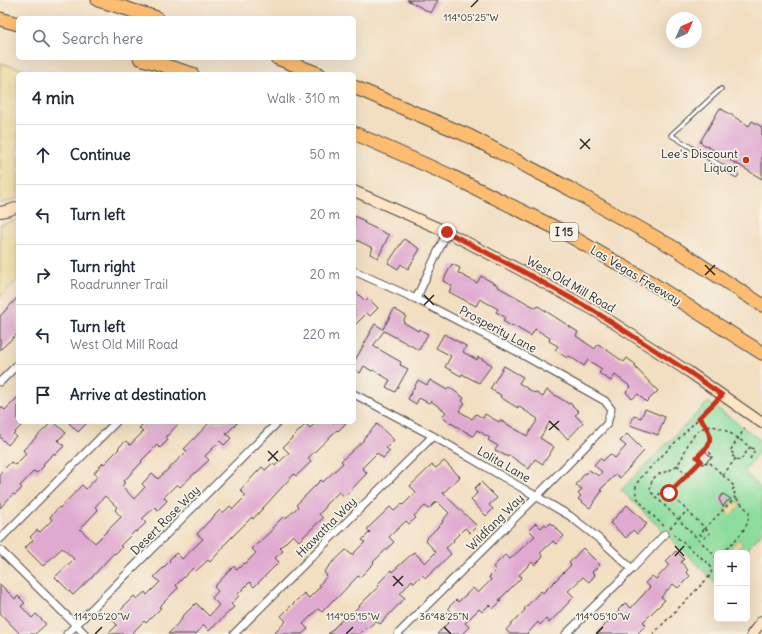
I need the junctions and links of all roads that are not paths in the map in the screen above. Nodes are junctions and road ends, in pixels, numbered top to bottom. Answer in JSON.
{"nodes":[{"id":1,"x":98,"y":0,"type":"edge"},
{"id":2,"x":150,"y":16,"type":"edge"},
{"id":3,"x":0,"y":20,"type":"edge"},
{"id":4,"x":16,"y":24,"type":"edge"},
{"id":5,"x":146,"y":60,"type":"edge"},
{"id":6,"x":282,"y":60,"type":"edge"},
{"id":7,"x":186,"y":72,"type":"edge"},
{"id":8,"x":314,"y":72,"type":"edge"},
{"id":9,"x":356,"y":88,"type":"edge"},
{"id":10,"x":721,"y":89,"type":"dead end"},
{"id":11,"x":356,"y":134,"type":"edge"},
{"id":12,"x":736,"y":175,"type":"dead end"},
{"id":13,"x":356,"y":192,"type":"edge"},
{"id":14,"x":16,"y":208,"type":"edge"},
{"id":15,"x":0,"y":212,"type":"edge"},
{"id":16,"x":447,"y":232,"type":"junction"},
{"id":17,"x":356,"y":272,"type":"edge"},
{"id":18,"x":416,"y":299,"type":"junction"},
{"id":19,"x":762,"y":306,"type":"edge"},
{"id":20,"x":762,"y":353,"type":"edge"},
{"id":21,"x":16,"y":366,"type":"edge"},
{"id":22,"x":0,"y":382,"type":"edge"},
{"id":23,"x":356,"y":395,"type":"edge"},
{"id":24,"x":762,"y":423,"type":"edge"},
{"id":25,"x":114,"y":424,"type":"edge"},
{"id":26,"x":276,"y":424,"type":"edge"},
{"id":27,"x":607,"y":424,"type":"joint"},
{"id":28,"x":433,"y":436,"type":"junction"},
{"id":29,"x":537,"y":496,"type":"junction"},
{"id":30,"x":667,"y":532,"type":"road end"},
{"id":31,"x":0,"y":539,"type":"edge"},
{"id":32,"x":0,"y":550,"type":"edge"},
{"id":33,"x":632,"y":568,"type":"junction"},
{"id":34,"x":762,"y":621,"type":"edge"},
{"id":35,"x":75,"y":625,"type":"junction"},
{"id":36,"x":67,"y":634,"type":"edge"},
{"id":37,"x":85,"y":634,"type":"edge"},
{"id":38,"x":234,"y":634,"type":"edge"},
{"id":39,"x":398,"y":634,"type":"edge"},
{"id":40,"x":566,"y":634,"type":"edge"},
{"id":41,"x":752,"y":634,"type":"edge"}],
"edges":[{"from":1,"to":2,"type":"highway"},
{"from":3,"to":4,"type":"highway"},
{"from":5,"to":7,"type":"highway"},
{"from":6,"to":8,"type":"highway"},
{"from":9,"to":19,"type":"highway"},
{"from":10,"to":12,"type":"lane"},
{"from":11,"to":20,"type":"highway","name":"Las Vegas Freeway","number":"I 15"},
{"from":13,"to":16,"type":"street","name":"West Old Mill Road"},
{"from":14,"to":15,"type":"street"},
{"from":16,"to":18,"type":"street"},
{"from":16,"to":24,"type":"street","name":"West Old Mill Road"},
{"from":17,"to":18,"type":"street","name":"Prosperity Lane"},
{"from":18,"to":27,"type":"street","name":"Prosperity Lane"},
{"from":21,"to":22,"type":"street"},
{"from":23,"to":28,"type":"street","name":"Lolita Lane"},
{"from":25,"to":31,"type":"street"},
{"from":26,"to":35,"type":"street","name":"Desert Rose Way"},
{"from":27,"to":29,"type":"street","name":"Wildfang Way"},
{"from":28,"to":29,"type":"street","name":"Lolita Lane"},
{"from":28,"to":38,"type":"street","name":"Hiawatha Way"},
{"from":29,"to":33,"type":"street","name":"Lolita Lane"},
{"from":29,"to":39,"type":"street","name":"Wildfang Way"},
{"from":30,"to":33,"type":"street"},
{"from":32,"to":35,"type":"street"},
{"from":33,"to":40,"type":"street"},
{"from":34,"to":41,"type":"street"},
{"from":35,"to":36,"type":"street","name":"Desert Rose Way"},
{"from":35,"to":37,"type":"street"}]}
